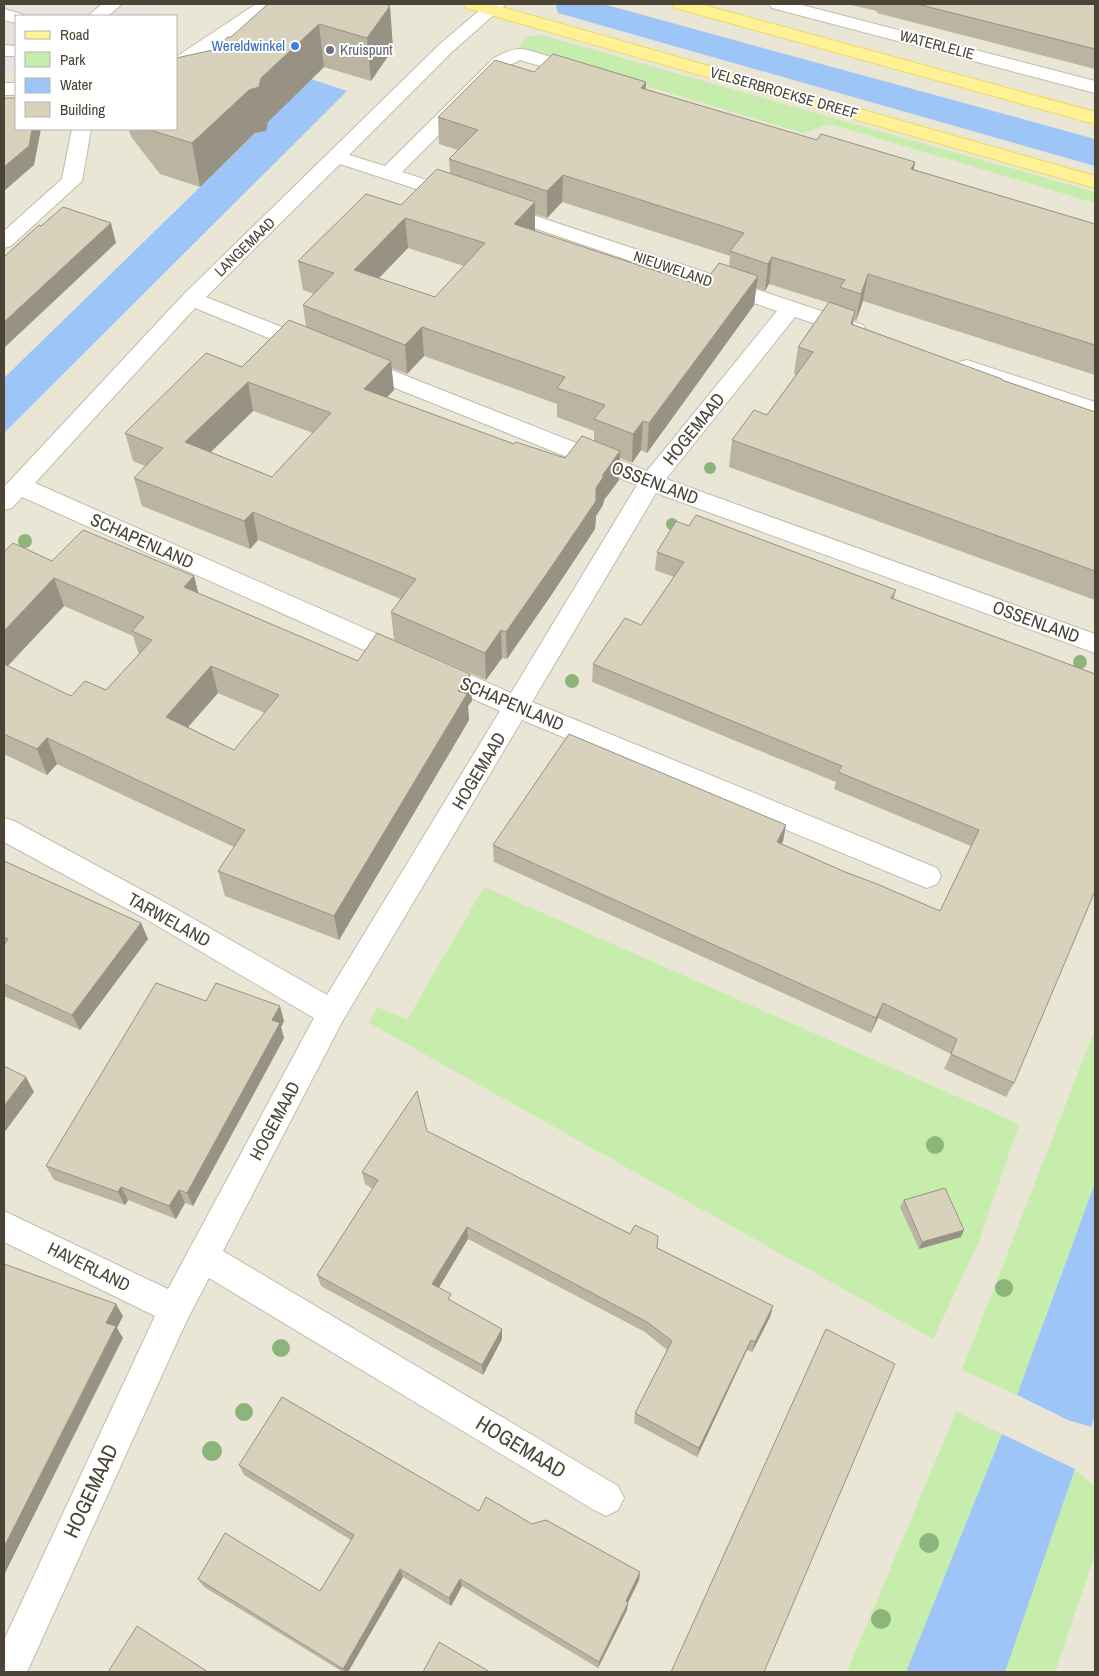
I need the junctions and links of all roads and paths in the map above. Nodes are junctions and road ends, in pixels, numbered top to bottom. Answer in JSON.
{"nodes":[{"id":1,"x":113,"y":4,"type":"edge"},
{"id":2,"x":268,"y":4,"type":"edge"},
{"id":3,"x":472,"y":4,"type":"edge"},
{"id":4,"x":681,"y":4,"type":"edge"},
{"id":5,"x":778,"y":4,"type":"edge"},
{"id":6,"x":494,"y":6,"type":"edge"},
{"id":7,"x":98,"y":15,"type":"edge"},
{"id":8,"x":178,"y":65,"type":"edge"},
{"id":9,"x":595,"y":76,"type":"edge"},
{"id":10,"x":1095,"y":87,"type":"edge"},
{"id":11,"x":1095,"y":118,"type":"edge"},
{"id":12,"x":81,"y":130,"type":"edge"},
{"id":13,"x":337,"y":157,"type":"junction"},
{"id":14,"x":389,"y":173,"type":"junction"},
{"id":15,"x":1095,"y":182,"type":"edge"},
{"id":16,"x":4,"y":242,"type":"edge"},
{"id":17,"x":192,"y":299,"type":"junction"},
{"id":18,"x":790,"y":309,"type":"junction"},
{"id":19,"x":874,"y":337,"type":"edge"},
{"id":20,"x":947,"y":361,"type":"edge"},
{"id":21,"x":1095,"y":410,"type":"edge"},
{"id":22,"x":651,"y":482,"type":"junction"},
{"id":23,"x":11,"y":494,"type":"edge"},
{"id":24,"x":1095,"y":644,"type":"edge"},
{"id":25,"x":517,"y":707,"type":"junction"},
{"id":26,"x":4,"y":829,"type":"edge"},
{"id":27,"x":927,"y":876,"type":"dead end"},
{"id":28,"x":332,"y":1013,"type":"junction"},
{"id":29,"x":4,"y":1226,"type":"edge"},
{"id":30,"x":204,"y":1257,"type":"junction"},
{"id":31,"x":175,"y":1309,"type":"junction"},
{"id":32,"x":606,"y":1498,"type":"dead end"},
{"id":33,"x":8,"y":1672,"type":"edge"}],
"edges":[{"from":1,"to":7,"type":"street"},
{"from":2,"to":8,"type":"street"},
{"from":3,"to":6,"type":"main road","name":"VELSERBROEKSE DREEF"},
{"from":4,"to":11,"type":"main road"},
{"from":5,"to":10,"type":"street","name":"WATERLELIE"},
{"from":6,"to":13,"type":"street","name":"LANGEMAAD"},
{"from":6,"to":15,"type":"main road","name":"VELSERBROEKSE DREEF"},
{"from":9,"to":14,"type":"street"},
{"from":12,"to":16,"type":"street"},
{"from":13,"to":14,"type":"street","name":"NIEUWELAND"},
{"from":13,"to":17,"type":"street","name":"LANGEMAAD"},
{"from":14,"to":18,"type":"street","name":"NIEUWELAND"},
{"from":17,"to":22,"type":"street","name":"OSSENLAND"},
{"from":17,"to":23,"type":"street","name":"LANGEMAAD"},
{"from":18,"to":19,"type":"street","name":"NIEUWELAND"},
{"from":18,"to":22,"type":"street","name":"HOGEMAAD"},
{"from":20,"to":21,"type":"street"},
{"from":22,"to":24,"type":"street","name":"OSSENLAND"},
{"from":22,"to":25,"type":"street","name":"HOGEMAAD"},
{"from":23,"to":25,"type":"street","name":"SCHAPENLAND"},
{"from":25,"to":27,"type":"street","name":"SCHAPENLAND"},
{"from":25,"to":28,"type":"street","name":"HOGEMAAD"},
{"from":26,"to":28,"type":"street","name":"TARWELAND"},
{"from":28,"to":30,"type":"street","name":"HOGEMAAD"},
{"from":29,"to":31,"type":"street","name":"HAVERLAND"},
{"from":30,"to":31,"type":"street","name":"HOGEMAAD"},
{"from":30,"to":32,"type":"street","name":"HOGEMAAD"},
{"from":31,"to":33,"type":"street","name":"HOGEMAAD"}]}
